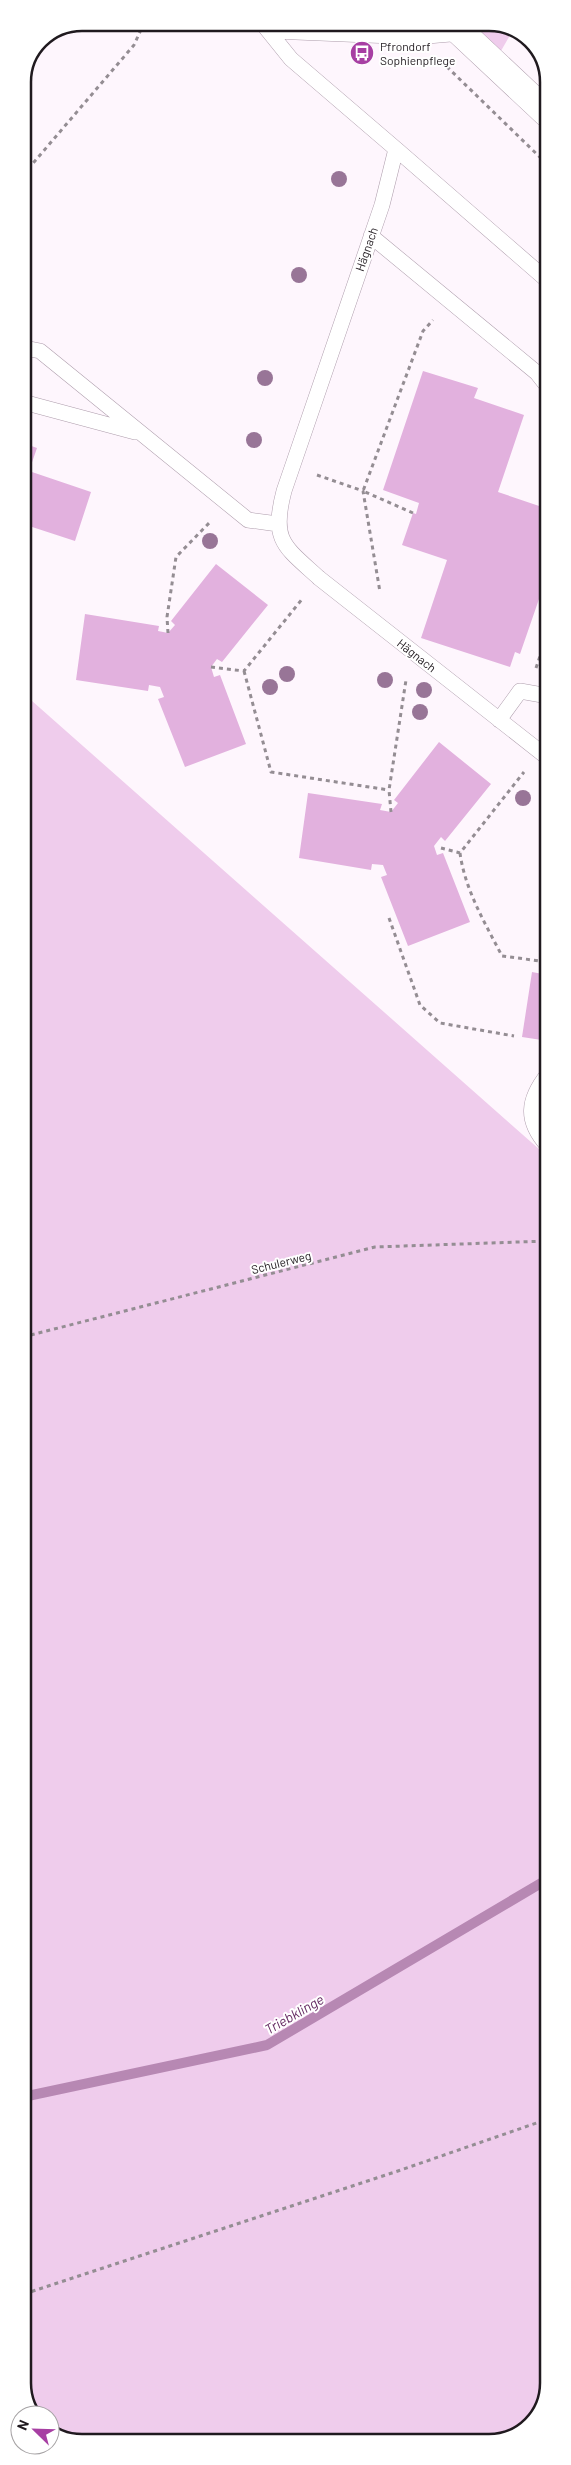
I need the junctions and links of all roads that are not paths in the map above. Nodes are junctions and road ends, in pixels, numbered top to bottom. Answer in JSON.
{"nodes":[{"id":1,"x":269,"y":31,"type":"edge"},
{"id":2,"x":285,"y":31,"type":"edge"},
{"id":3,"x":443,"y":31,"type":"edge"},
{"id":4,"x":459,"y":31,"type":"edge"},
{"id":5,"x":540,"y":106,"type":"edge"},
{"id":6,"x":396,"y":148,"type":"junction"},
{"id":7,"x":371,"y":236,"type":"junction"},
{"id":8,"x":540,"y":274,"type":"edge"},
{"id":9,"x":31,"y":349,"type":"edge"},
{"id":10,"x":540,"y":376,"type":"edge"},
{"id":11,"x":31,"y":404,"type":"edge"},
{"id":12,"x":141,"y":434,"type":"junction"},
{"id":13,"x":278,"y":524,"type":"junction"},
{"id":14,"x":540,"y":695,"type":"edge"},
{"id":15,"x":499,"y":720,"type":"junction"},
{"id":16,"x":540,"y":752,"type":"edge"},
{"id":17,"x":540,"y":1084,"type":"edge"},
{"id":18,"x":540,"y":1136,"type":"edge"}],
"edges":[{"from":1,"to":6,"type":"lane"},
{"from":2,"to":3,"type":"lane"},
{"from":4,"to":5,"type":"street"},
{"from":6,"to":7,"type":"lane","name":"Hägnach"},
{"from":6,"to":8,"type":"lane"},
{"from":7,"to":10,"type":"lane"},
{"from":7,"to":13,"type":"lane","name":"Hägnach"},
{"from":9,"to":12,"type":"lane"},
{"from":11,"to":12,"type":"lane"},
{"from":12,"to":13,"type":"lane"},
{"from":13,"to":15,"type":"lane","name":"Hägnach"},
{"from":14,"to":15,"type":"lane"},
{"from":15,"to":16,"type":"lane","name":"Hägnach"},
{"from":17,"to":18,"type":"lane"}]}
